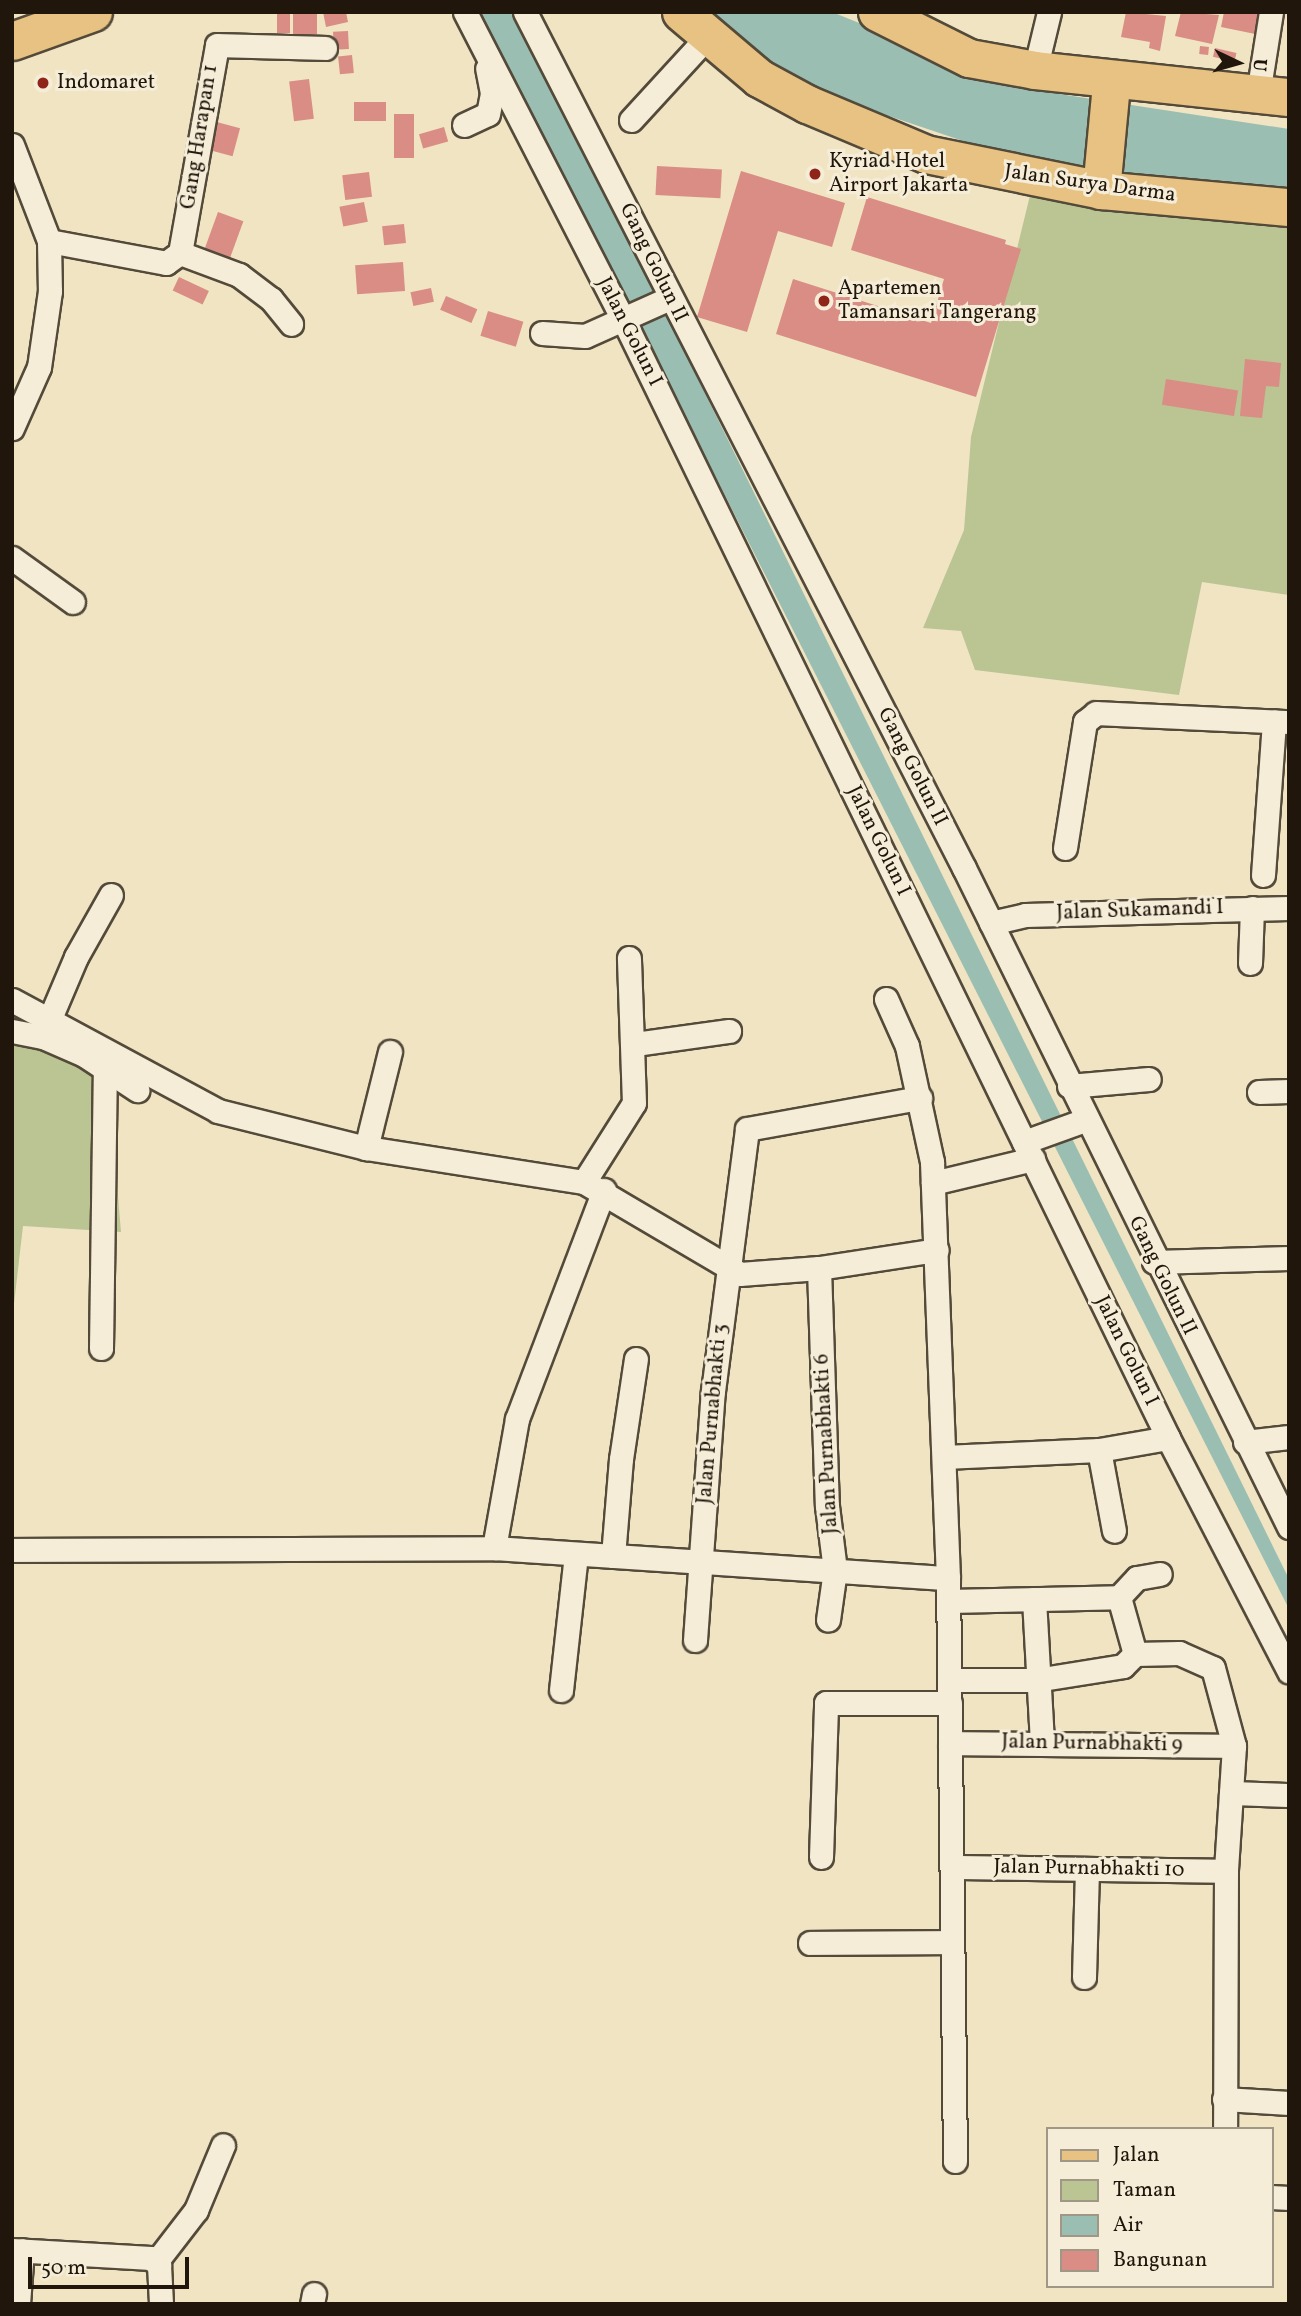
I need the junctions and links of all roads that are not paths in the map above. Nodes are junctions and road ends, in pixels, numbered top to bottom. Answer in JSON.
{"nodes":[{"id":1,"x":93,"y":12,"type":"edge"},
{"id":2,"x":465,"y":12,"type":"edge"},
{"id":3,"x":525,"y":12,"type":"edge"},
{"id":4,"x":877,"y":12,"type":"edge"},
{"id":5,"x":1049,"y":12,"type":"edge"},
{"id":6,"x":1271,"y":12,"type":"edge"},
{"id":7,"x":694,"y":25,"type":"edge"},
{"id":8,"x":12,"y":41,"type":"edge"},
{"id":9,"x":326,"y":48,"type":"dead end"},
{"id":10,"x":491,"y":63,"type":"junction"},
{"id":11,"x":1051,"y":72,"type":"junction"},
{"id":12,"x":1164,"y":83,"type":"junction"},
{"id":13,"x":1273,"y":96,"type":"edge"},
{"id":14,"x":1109,"y":98,"type":"junction"},
{"id":15,"x":631,"y":121,"type":"dead end"},
{"id":16,"x":464,"y":125,"type":"dead end"},
{"id":17,"x":12,"y":145,"type":"edge"},
{"id":18,"x":1102,"y":183,"type":"junction"},
{"id":19,"x":1289,"y":207,"type":"edge"},
{"id":20,"x":49,"y":241,"type":"junction"},
{"id":21,"x":180,"y":253,"type":"junction"},
{"id":22,"x":667,"y":299,"type":"junction"},
{"id":23,"x":627,"y":319,"type":"junction"},
{"id":24,"x":291,"y":324,"type":"dead end"},
{"id":25,"x":542,"y":333,"type":"dead end"},
{"id":26,"x":12,"y":428,"type":"edge"},
{"id":27,"x":12,"y":558,"type":"edge"},
{"id":28,"x":73,"y":602,"type":"dead end"},
{"id":29,"x":1282,"y":722,"type":"edge"},
{"id":30,"x":1065,"y":848,"type":"dead end"},
{"id":31,"x":1263,"y":875,"type":"dead end"},
{"id":32,"x":111,"y":895,"type":"dead end"},
{"id":33,"x":1252,"y":908,"type":"junction"},
{"id":34,"x":1289,"y":908,"type":"edge"},
{"id":35,"x":991,"y":923,"type":"junction"},
{"id":36,"x":629,"y":957,"type":"dead end"},
{"id":37,"x":1251,"y":962,"type":"dead end"},
{"id":38,"x":886,"y":999,"type":"dead end"},
{"id":39,"x":12,"y":1000,"type":"edge"},
{"id":40,"x":48,"y":1023,"type":"junction"},
{"id":41,"x":12,"y":1031,"type":"edge"},
{"id":42,"x":729,"y":1031,"type":"dead end"},
{"id":43,"x":635,"y":1044,"type":"junction"},
{"id":44,"x":390,"y":1052,"type":"dead end"},
{"id":45,"x":105,"y":1069,"type":"junction"},
{"id":46,"x":1149,"y":1079,"type":"dead end"},
{"id":47,"x":1069,"y":1086,"type":"junction"},
{"id":48,"x":137,"y":1090,"type":"dead end"},
{"id":49,"x":1289,"y":1091,"type":"edge"},
{"id":50,"x":1259,"y":1092,"type":"dead end"},
{"id":51,"x":920,"y":1098,"type":"junction"},
{"id":52,"x":1080,"y":1122,"type":"junction"},
{"id":53,"x":1034,"y":1145,"type":"junction"},
{"id":54,"x":366,"y":1148,"type":"junction"},
{"id":55,"x":933,"y":1182,"type":"junction"},
{"id":56,"x":594,"y":1186,"type":"junction"},
{"id":57,"x":937,"y":1250,"type":"junction"},
{"id":58,"x":1289,"y":1258,"type":"edge"},
{"id":59,"x":1154,"y":1262,"type":"junction"},
{"id":60,"x":728,"y":1268,"type":"junction"},
{"id":61,"x":819,"y":1268,"type":"junction"},
{"id":62,"x":101,"y":1348,"type":"dead end"},
{"id":63,"x":636,"y":1359,"type":"dead end"},
{"id":64,"x":1289,"y":1437,"type":"edge"},
{"id":65,"x":1168,"y":1438,"type":"junction"},
{"id":66,"x":1245,"y":1442,"type":"junction"},
{"id":67,"x":1099,"y":1450,"type":"junction"},
{"id":68,"x":944,"y":1457,"type":"junction"},
{"id":69,"x":1289,"y":1527,"type":"edge"},
{"id":70,"x":1114,"y":1531,"type":"dead end"},
{"id":71,"x":494,"y":1548,"type":"junction"},
{"id":72,"x":12,"y":1550,"type":"edge"},
{"id":73,"x":576,"y":1555,"type":"junction"},
{"id":74,"x":613,"y":1556,"type":"junction"},
{"id":75,"x":699,"y":1560,"type":"junction"},
{"id":76,"x":835,"y":1570,"type":"junction"},
{"id":77,"x":1160,"y":1574,"type":"dead end"},
{"id":78,"x":948,"y":1578,"type":"junction"},
{"id":79,"x":1119,"y":1597,"type":"junction"},
{"id":80,"x":1034,"y":1598,"type":"junction"},
{"id":81,"x":948,"y":1601,"type":"junction"},
{"id":82,"x":828,"y":1620,"type":"dead end"},
{"id":83,"x":695,"y":1640,"type":"dead end"},
{"id":84,"x":1135,"y":1654,"type":"junction"},
{"id":85,"x":1289,"y":1671,"type":"edge"},
{"id":86,"x":950,"y":1680,"type":"junction"},
{"id":87,"x":1036,"y":1680,"type":"junction"},
{"id":88,"x":561,"y":1690,"type":"dead end"},
{"id":89,"x":950,"y":1703,"type":"junction"},
{"id":90,"x":1042,"y":1742,"type":"junction"},
{"id":91,"x":950,"y":1743,"type":"junction"},
{"id":92,"x":1234,"y":1746,"type":"junction"},
{"id":93,"x":1231,"y":1793,"type":"junction"},
{"id":94,"x":1289,"y":1795,"type":"edge"},
{"id":95,"x":821,"y":1857,"type":"dead end"},
{"id":96,"x":952,"y":1867,"type":"junction"},
{"id":97,"x":1087,"y":1869,"type":"junction"},
{"id":98,"x":1226,"y":1871,"type":"junction"},
{"id":99,"x":952,"y":1942,"type":"junction"},
{"id":100,"x":810,"y":1943,"type":"dead end"},
{"id":101,"x":1084,"y":1977,"type":"dead end"},
{"id":102,"x":1224,"y":2099,"type":"junction"},
{"id":103,"x":1289,"y":2103,"type":"edge"},
{"id":104,"x":1225,"y":2127,"type":"edge"},
{"id":105,"x":223,"y":2145,"type":"dead end"},
{"id":106,"x":954,"y":2161,"type":"dead end"},
{"id":107,"x":17,"y":2250,"type":"edge"},
{"id":108,"x":156,"y":2262,"type":"junction"},
{"id":109,"x":168,"y":2303,"type":"edge"},
{"id":110,"x":18,"y":2304,"type":"edge"}],
"edges":[{"from":1,"to":8,"type":"main road"},
{"from":2,"to":10,"type":"street","name":"Jalan Golun I"},
{"from":3,"to":22,"type":"street","name":"Gang Golun II"},
{"from":4,"to":11,"type":"main road"},
{"from":5,"to":11,"type":"street"},
{"from":6,"to":13,"type":"street"},
{"from":7,"to":15,"type":"street"},
{"from":7,"to":18,"type":"main road","name":"Jalan Surya Darma"},
{"from":9,"to":21,"type":"street","name":"Gang Harapan 1"},
{"from":10,"to":16,"type":"street"},
{"from":10,"to":23,"type":"street","name":"Jalan Golun I"},
{"from":11,"to":12,"type":"main road"},
{"from":11,"to":14,"type":"main road"},
{"from":12,"to":13,"type":"main road"},
{"from":12,"to":14,"type":"main road"},
{"from":14,"to":18,"type":"main road"},
{"from":17,"to":20,"type":"street"},
{"from":18,"to":19,"type":"main road","name":"Jalan Surya Darma"},
{"from":20,"to":21,"type":"street"},
{"from":20,"to":26,"type":"street"},
{"from":21,"to":24,"type":"street"},
{"from":22,"to":23,"type":"street"},
{"from":22,"to":35,"type":"street","name":"Gang Golun II"},
{"from":23,"to":25,"type":"street"},
{"from":23,"to":53,"type":"street","name":"Jalan Golun I"},
{"from":27,"to":28,"type":"street"},
{"from":29,"to":30,"type":"street"},
{"from":29,"to":31,"type":"street"},
{"from":32,"to":40,"type":"street"},
{"from":33,"to":34,"type":"street","name":"Jalan Sukamandi I"},
{"from":33,"to":35,"type":"street","name":"Jalan Sukamandi I"},
{"from":33,"to":37,"type":"street"},
{"from":35,"to":47,"type":"street","name":"Gang Golun II"},
{"from":36,"to":43,"type":"street"},
{"from":38,"to":51,"type":"street"},
{"from":39,"to":40,"type":"street"},
{"from":40,"to":54,"type":"street"},
{"from":41,"to":45,"type":"street"},
{"from":42,"to":43,"type":"street"},
{"from":43,"to":56,"type":"street"},
{"from":44,"to":54,"type":"street"},
{"from":45,"to":48,"type":"street"},
{"from":45,"to":62,"type":"street"},
{"from":46,"to":47,"type":"street"},
{"from":47,"to":52,"type":"street","name":"Gang Golun II"},
{"from":49,"to":50,"type":"street"},
{"from":51,"to":55,"type":"street"},
{"from":51,"to":60,"type":"street","name":"Jalan Purnabhakti 3"},
{"from":52,"to":53,"type":"street"},
{"from":52,"to":59,"type":"street","name":"Gang Golun II"},
{"from":53,"to":55,"type":"street"},
{"from":53,"to":65,"type":"street","name":"Jalan Golun I"},
{"from":54,"to":56,"type":"street"},
{"from":55,"to":57,"type":"street"},
{"from":56,"to":60,"type":"street"},
{"from":56,"to":71,"type":"street"},
{"from":57,"to":61,"type":"street"},
{"from":57,"to":68,"type":"street"},
{"from":58,"to":59,"type":"street"},
{"from":59,"to":66,"type":"street","name":"Gang Golun II"},
{"from":60,"to":61,"type":"street"},
{"from":60,"to":75,"type":"street","name":"Jalan Purnabhakti 3"},
{"from":61,"to":76,"type":"street","name":"Jalan Purnabhakti 6"},
{"from":63,"to":74,"type":"street"},
{"from":64,"to":66,"type":"street"},
{"from":65,"to":67,"type":"street"},
{"from":65,"to":85,"type":"street","name":"Jalan Golun I"},
{"from":66,"to":69,"type":"street","name":"Gang Golun II"},
{"from":67,"to":68,"type":"street"},
{"from":67,"to":70,"type":"street"},
{"from":68,"to":78,"type":"street"},
{"from":71,"to":72,"type":"street"},
{"from":71,"to":73,"type":"street"},
{"from":73,"to":74,"type":"street"},
{"from":73,"to":88,"type":"street"},
{"from":74,"to":75,"type":"street"},
{"from":75,"to":76,"type":"street"},
{"from":75,"to":83,"type":"street","name":"Jalan Purnabhakti 3"},
{"from":76,"to":78,"type":"street"},
{"from":76,"to":82,"type":"street","name":"Jalan Purnabhakti 6"},
{"from":77,"to":79,"type":"street"},
{"from":78,"to":81,"type":"street"},
{"from":79,"to":80,"type":"street"},
{"from":79,"to":84,"type":"street"},
{"from":80,"to":81,"type":"street"},
{"from":80,"to":87,"type":"street"},
{"from":81,"to":86,"type":"street"},
{"from":84,"to":87,"type":"street"},
{"from":84,"to":92,"type":"street"},
{"from":86,"to":87,"type":"street"},
{"from":86,"to":89,"type":"street"},
{"from":87,"to":90,"type":"street"},
{"from":89,"to":91,"type":"street"},
{"from":89,"to":95,"type":"street"},
{"from":90,"to":91,"type":"street","name":"Jalan Purnabhakti 9"},
{"from":90,"to":92,"type":"street","name":"Jalan Purnabhakti 9"},
{"from":91,"to":96,"type":"street"},
{"from":92,"to":93,"type":"street"},
{"from":93,"to":94,"type":"street"},
{"from":93,"to":98,"type":"street"},
{"from":96,"to":97,"type":"street","name":"Jalan Purnabhakti 10"},
{"from":96,"to":99,"type":"street"},
{"from":97,"to":98,"type":"street","name":"Jalan Purnabhakti 10"},
{"from":97,"to":101,"type":"street"},
{"from":98,"to":102,"type":"street"},
{"from":99,"to":100,"type":"street"},
{"from":99,"to":106,"type":"street"},
{"from":102,"to":103,"type":"street"},
{"from":102,"to":104,"type":"street"},
{"from":105,"to":108,"type":"street"},
{"from":107,"to":108,"type":"street"},
{"from":107,"to":110,"type":"street"},
{"from":108,"to":109,"type":"street"}]}
